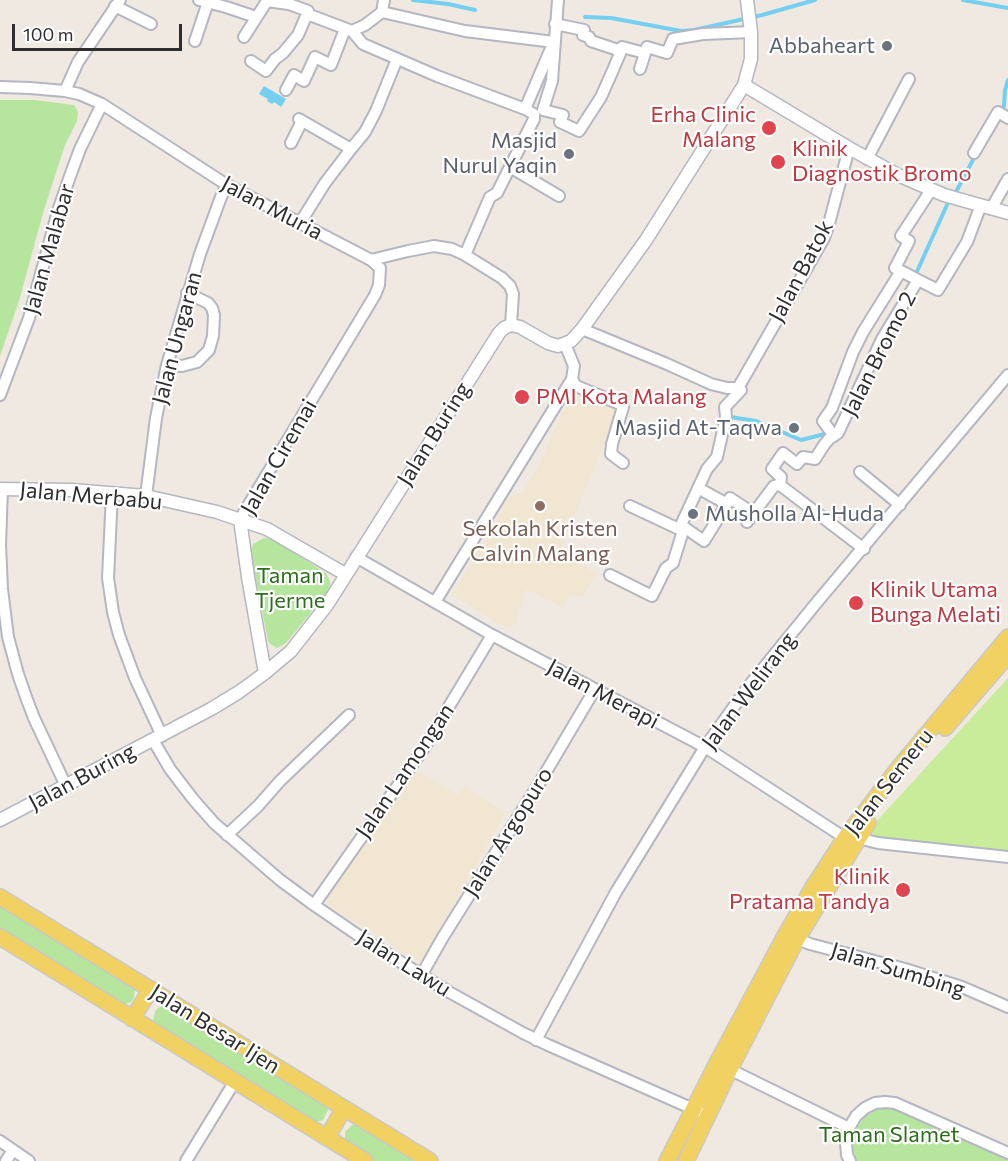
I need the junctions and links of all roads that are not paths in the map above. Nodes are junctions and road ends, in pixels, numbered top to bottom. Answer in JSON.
{"nodes":[{"id":1,"x":558,"y":0,"type":"edge"},
{"id":2,"x":203,"y":1,"type":"edge"},
{"id":3,"x":747,"y":2,"type":"edge"},
{"id":4,"x":118,"y":3,"type":"edge"},
{"id":5,"x":383,"y":5,"type":"edge"},
{"id":6,"x":307,"y":14,"type":"junction"},
{"id":7,"x":256,"y":17,"type":"junction"},
{"id":8,"x":151,"y":24,"type":"dead end"},
{"id":9,"x":555,"y":24,"type":"junction"},
{"id":10,"x":365,"y":25,"type":"junction"},
{"id":11,"x":751,"y":28,"type":"junction"},
{"id":12,"x":348,"y":30,"type":"junction"},
{"id":13,"x":244,"y":37,"type":"dead end"},
{"id":14,"x":195,"y":41,"type":"dead end"},
{"id":15,"x":359,"y":41,"type":"junction"},
{"id":16,"x":554,"y":42,"type":"junction"},
{"id":17,"x":621,"y":51,"type":"junction"},
{"id":18,"x":645,"y":53,"type":"junction"},
{"id":19,"x":397,"y":58,"type":"junction"},
{"id":20,"x":251,"y":61,"type":"dead end"},
{"id":21,"x":640,"y":69,"type":"dead end"},
{"id":22,"x":909,"y":79,"type":"dead end"},
{"id":23,"x":744,"y":85,"type":"junction"},
{"id":24,"x":0,"y":87,"type":"edge"},
{"id":25,"x":286,"y":90,"type":"dead end"},
{"id":26,"x":65,"y":91,"type":"junction"},
{"id":27,"x":102,"y":104,"type":"junction"},
{"id":28,"x":525,"y":109,"type":"junction"},
{"id":29,"x":1004,"y":116,"type":"edge"},
{"id":30,"x":291,"y":143,"type":"dead end"},
{"id":31,"x":849,"y":148,"type":"junction"},
{"id":32,"x":351,"y":149,"type":"junction"},
{"id":33,"x":974,"y":153,"type":"dead end"},
{"id":34,"x":867,"y":159,"type":"junction"},
{"id":35,"x":510,"y":166,"type":"junction"},
{"id":36,"x":1008,"y":179,"type":"edge"},
{"id":37,"x":227,"y":185,"type":"junction"},
{"id":38,"x":931,"y":190,"type":"junction"},
{"id":39,"x":559,"y":196,"type":"dead end"},
{"id":40,"x":986,"y":207,"type":"junction"},
{"id":41,"x":1008,"y":213,"type":"edge"},
{"id":42,"x":300,"y":223,"type":"junction"},
{"id":43,"x":465,"y":255,"type":"junction"},
{"id":44,"x":371,"y":260,"type":"junction"},
{"id":45,"x":911,"y":276,"type":"junction"},
{"id":46,"x":187,"y":293,"type":"junction"},
{"id":47,"x":511,"y":325,"type":"junction"},
{"id":48,"x":582,"y":329,"type":"junction"},
{"id":49,"x":565,"y":344,"type":"junction"},
{"id":50,"x":167,"y":365,"type":"junction"},
{"id":51,"x":1008,"y":375,"type":"edge"},
{"id":52,"x":572,"y":379,"type":"junction"},
{"id":53,"x":740,"y":389,"type":"junction"},
{"id":54,"x":0,"y":395,"type":"edge"},
{"id":55,"x":832,"y":433,"type":"junction"},
{"id":56,"x":623,"y":463,"type":"dead end"},
{"id":57,"x":860,"y":472,"type":"dead end"},
{"id":58,"x":780,"y":485,"type":"junction"},
{"id":59,"x":698,"y":488,"type":"junction"},
{"id":60,"x":1,"y":489,"type":"edge"},
{"id":61,"x":112,"y":493,"type":"junction"},
{"id":62,"x":146,"y":496,"type":"junction"},
{"id":63,"x":727,"y":504,"type":"junction"},
{"id":64,"x":900,"y":505,"type":"junction"},
{"id":65,"x":630,"y":506,"type":"dead end"},
{"id":66,"x":240,"y":519,"type":"junction"},
{"id":67,"x":681,"y":528,"type":"junction"},
{"id":68,"x":864,"y":549,"type":"junction"},
{"id":69,"x":356,"y":557,"type":"junction"},
{"id":70,"x":345,"y":574,"type":"junction"},
{"id":71,"x":610,"y":575,"type":"dead end"},
{"id":72,"x":435,"y":602,"type":"junction"},
{"id":73,"x":492,"y":635,"type":"junction"},
{"id":74,"x":1008,"y":637,"type":"edge"},
{"id":75,"x":1008,"y":655,"type":"edge"},
{"id":76,"x":265,"y":673,"type":"junction"},
{"id":77,"x":595,"y":690,"type":"junction"},
{"id":78,"x":350,"y":715,"type":"dead end"},
{"id":79,"x":157,"y":738,"type":"junction"},
{"id":80,"x":705,"y":747,"type":"junction"},
{"id":81,"x":66,"y":786,"type":"junction"},
{"id":82,"x":0,"y":820,"type":"edge"},
{"id":83,"x":227,"y":834,"type":"junction"},
{"id":84,"x":851,"y":838,"type":"junction"},
{"id":85,"x":1008,"y":857,"type":"edge"},
{"id":86,"x":0,"y":897,"type":"edge"},
{"id":87,"x":314,"y":905,"type":"junction"},
{"id":88,"x":0,"y":937,"type":"edge"},
{"id":89,"x":792,"y":937,"type":"junction"},
{"id":90,"x":422,"y":974,"type":"junction"},
{"id":91,"x":151,"y":989,"type":"junction"},
{"id":92,"x":1008,"y":1007,"type":"edge"},
{"id":93,"x":132,"y":1018,"type":"junction"},
{"id":94,"x":536,"y":1040,"type":"junction"},
{"id":95,"x":724,"y":1066,"type":"junction"},
{"id":96,"x":234,"y":1081,"type":"junction"},
{"id":97,"x":344,"y":1108,"type":"junction"},
{"id":98,"x":700,"y":1112,"type":"junction"},
{"id":99,"x":849,"y":1128,"type":"junction"},
{"id":100,"x":327,"y":1138,"type":"junction"},
{"id":101,"x":0,"y":1141,"type":"edge"},
{"id":102,"x":13,"y":1150,"type":"junction"},
{"id":103,"x":1008,"y":1153,"type":"edge"},
{"id":104,"x":6,"y":1161,"type":"edge"},
{"id":105,"x":29,"y":1161,"type":"edge"},
{"id":106,"x":186,"y":1161,"type":"edge"},
{"id":107,"x":365,"y":1161,"type":"edge"},
{"id":108,"x":430,"y":1161,"type":"edge"},
{"id":109,"x":667,"y":1161,"type":"edge"},
{"id":110,"x":686,"y":1161,"type":"edge"},
{"id":111,"x":850,"y":1161,"type":"edge"}],
"edges":[{"from":1,"to":9,"type":"street"},
{"from":2,"to":7,"type":"street"},
{"from":2,"to":14,"type":"street"},
{"from":3,"to":11,"type":"street"},
{"from":4,"to":8,"type":"street"},
{"from":4,"to":26,"type":"street"},
{"from":5,"to":10,"type":"street"},
{"from":5,"to":16,"type":"street"},
{"from":6,"to":7,"type":"street"},
{"from":6,"to":12,"type":"street"},
{"from":6,"to":20,"type":"street"},
{"from":7,"to":13,"type":"street"},
{"from":9,"to":16,"type":"street"},
{"from":9,"to":17,"type":"street"},
{"from":10,"to":12,"type":"street"},
{"from":10,"to":15,"type":"street"},
{"from":11,"to":18,"type":"street"},
{"from":11,"to":23,"type":"street"},
{"from":12,"to":15,"type":"street"},
{"from":12,"to":25,"type":"street"},
{"from":15,"to":19,"type":"street"},
{"from":16,"to":17,"type":"street"},
{"from":16,"to":28,"type":"street"},
{"from":17,"to":18,"type":"street"},
{"from":18,"to":21,"type":"street"},
{"from":19,"to":28,"type":"street"},
{"from":19,"to":32,"type":"street"},
{"from":22,"to":34,"type":"street"},
{"from":23,"to":31,"type":"street"},
{"from":23,"to":48,"type":"street"},
{"from":24,"to":26,"type":"street","name":"Jalan Muria"},
{"from":26,"to":27,"type":"street","name":"Jalan Muria"},
{"from":27,"to":37,"type":"street","name":"Jalan Muria"},
{"from":27,"to":54,"type":"street","name":"Jalan Malabar"},
{"from":28,"to":35,"type":"street"},
{"from":29,"to":33,"type":"street"},
{"from":30,"to":32,"type":"street"},
{"from":31,"to":34,"type":"street"},
{"from":31,"to":53,"type":"street","name":"Jalan Batok"},
{"from":32,"to":42,"type":"street"},
{"from":34,"to":38,"type":"street"},
{"from":35,"to":39,"type":"street"},
{"from":35,"to":43,"type":"street"},
{"from":36,"to":40,"type":"street"},
{"from":37,"to":42,"type":"street","name":"Jalan Muria"},
{"from":37,"to":46,"type":"street","name":"Jalan Ungaran"},
{"from":38,"to":40,"type":"street"},
{"from":38,"to":45,"type":"street"},
{"from":40,"to":41,"type":"street"},
{"from":40,"to":45,"type":"street","name":"Jalan Bromo 2"},
{"from":42,"to":44,"type":"street","name":"Jalan Muria"},
{"from":43,"to":44,"type":"street"},
{"from":43,"to":47,"type":"street"},
{"from":44,"to":66,"type":"street","name":"Jalan Ciremai"},
{"from":45,"to":55,"type":"street","name":"Jalan Bromo 2"},
{"from":45,"to":55,"type":"street"},
{"from":46,"to":50,"type":"street","name":"Jalan Ungaran"},
{"from":46,"to":50,"type":"street"},
{"from":47,"to":49,"type":"street"},
{"from":47,"to":69,"type":"street","name":"Jalan Buring"},
{"from":48,"to":49,"type":"street"},
{"from":48,"to":53,"type":"street"},
{"from":49,"to":52,"type":"street"},
{"from":50,"to":62,"type":"street","name":"Jalan Ungaran"},
{"from":51,"to":64,"type":"street","name":"Jalan Welirang"},
{"from":52,"to":56,"type":"street"},
{"from":52,"to":72,"type":"street"},
{"from":53,"to":59,"type":"street","name":"Jalan Batok"},
{"from":55,"to":58,"type":"street","name":"Jalan Bromo 2"},
{"from":57,"to":64,"type":"street"},
{"from":58,"to":63,"type":"street"},
{"from":58,"to":68,"type":"street"},
{"from":59,"to":63,"type":"street"},
{"from":59,"to":67,"type":"street","name":"Jalan Batok"},
{"from":60,"to":61,"type":"street","name":"Jalan Merbabu"},
{"from":60,"to":81,"type":"street"},
{"from":61,"to":62,"type":"street","name":"Jalan Merbabu"},
{"from":61,"to":79,"type":"street","name":"Jalan Lawu"},
{"from":62,"to":66,"type":"street","name":"Jalan Merbabu"},
{"from":63,"to":67,"type":"street"},
{"from":64,"to":68,"type":"street","name":"Jalan Welirang"},
{"from":65,"to":67,"type":"street"},
{"from":66,"to":70,"type":"street","name":"Jalan Merbabu"},
{"from":66,"to":76,"type":"street","name":"Jalan Ciremai"},
{"from":67,"to":71,"type":"street","name":"Jalan Batok"},
{"from":68,"to":80,"type":"street","name":"Jalan Welirang"},
{"from":69,"to":70,"type":"street","name":"Jalan Buring"},
{"from":69,"to":72,"type":"street","name":"Jalan Merapi"},
{"from":70,"to":76,"type":"street","name":"Jalan Buring"},
{"from":72,"to":73,"type":"street","name":"Jalan Merapi"},
{"from":73,"to":77,"type":"street","name":"Jalan Merapi"},
{"from":73,"to":87,"type":"street","name":"Jalan Lamongan"},
{"from":74,"to":84,"type":"main road","name":"Jalan Semeru"},
{"from":75,"to":84,"type":"main road","name":"Jalan Semeru"},
{"from":76,"to":79,"type":"street","name":"Jalan Buring"},
{"from":77,"to":80,"type":"street","name":"Jalan Merapi"},
{"from":77,"to":90,"type":"street","name":"Jalan Argopuro"},
{"from":78,"to":83,"type":"street"},
{"from":79,"to":81,"type":"street","name":"Jalan Buring"},
{"from":79,"to":83,"type":"street","name":"Jalan Lawu"},
{"from":80,"to":84,"type":"street","name":"Jalan Merapi"},
{"from":80,"to":94,"type":"street","name":"Jalan Welirang"},
{"from":81,"to":82,"type":"street","name":"Jalan Buring"},
{"from":83,"to":87,"type":"street","name":"Jalan Lawu"},
{"from":84,"to":85,"type":"street"},
{"from":84,"to":89,"type":"main road","name":"Jalan Semeru"},
{"from":86,"to":91,"type":"main road","name":"Jalan Besar Ijen"},
{"from":87,"to":90,"type":"street","name":"Jalan Lawu"},
{"from":88,"to":93,"type":"main road","name":"Jalan Besar Ijen"},
{"from":89,"to":92,"type":"street","name":"Jalan Sumbing"},
{"from":89,"to":95,"type":"main road","name":"Jalan Semeru"},
{"from":90,"to":94,"type":"street","name":"Jalan Lawu"},
{"from":91,"to":93,"type":"main road"},
{"from":91,"to":97,"type":"main road","name":"Jalan Besar Ijen"},
{"from":93,"to":96,"type":"main road","name":"Jalan Besar Ijen"},
{"from":94,"to":98,"type":"street","name":"Jalan Lawu"},
{"from":95,"to":98,"type":"main road","name":"Jalan Semeru"},
{"from":95,"to":99,"type":"street"},
{"from":96,"to":100,"type":"main road","name":"Jalan Besar Ijen"},
{"from":96,"to":106,"type":"street"},
{"from":97,"to":100,"type":"main road"},
{"from":97,"to":108,"type":"main road","name":"Jalan Besar Ijen"},
{"from":98,"to":109,"type":"main road","name":"Jalan Semeru"},
{"from":98,"to":110,"type":"main road","name":"Jalan Semeru"},
{"from":99,"to":103,"type":"street"},
{"from":99,"to":111,"type":"street"},
{"from":100,"to":107,"type":"main road","name":"Jalan Besar Ijen"},
{"from":101,"to":102,"type":"street"},
{"from":102,"to":104,"type":"street"},
{"from":102,"to":105,"type":"street"}]}
